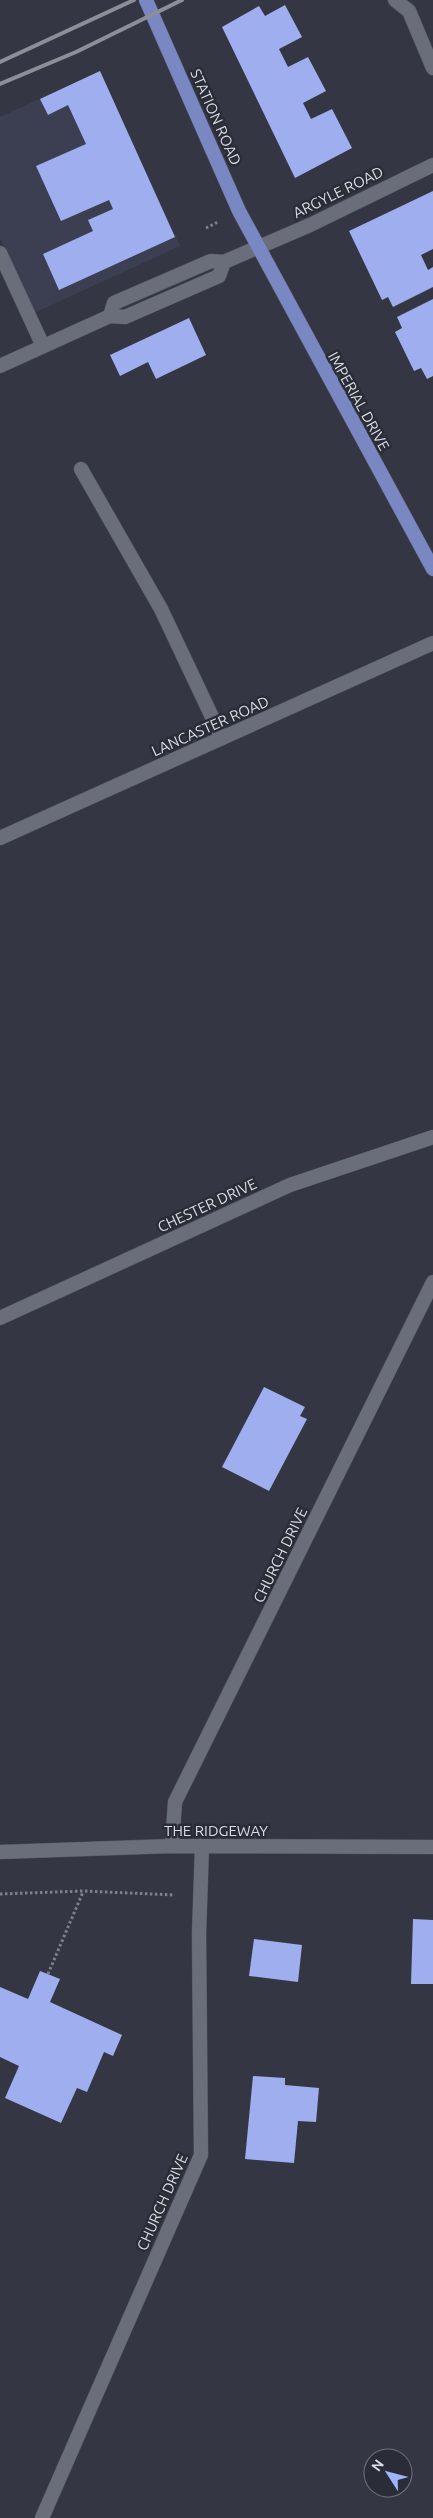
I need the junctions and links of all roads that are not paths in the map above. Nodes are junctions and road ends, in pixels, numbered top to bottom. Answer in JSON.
{"nodes":[{"id":1,"x":146,"y":0,"type":"edge"},
{"id":2,"x":395,"y":0,"type":"edge"},
{"id":3,"x":433,"y":68,"type":"edge"},
{"id":4,"x":433,"y":165,"type":"edge"},
{"id":5,"x":257,"y":247,"type":"junction"},
{"id":6,"x":0,"y":253,"type":"edge"},
{"id":7,"x":43,"y":346,"type":"junction"},
{"id":8,"x":0,"y":366,"type":"edge"},
{"id":9,"x":81,"y":469,"type":"dead end"},
{"id":10,"x":433,"y":570,"type":"edge"},
{"id":11,"x":433,"y":643,"type":"edge"},
{"id":12,"x":222,"y":738,"type":"junction"},
{"id":13,"x":0,"y":838,"type":"edge"},
{"id":14,"x":433,"y":1137,"type":"edge"},
{"id":15,"x":433,"y":1282,"type":"edge"},
{"id":16,"x":0,"y":1318,"type":"edge"},
{"id":17,"x":172,"y":1846,"type":"junction"},
{"id":18,"x":202,"y":1846,"type":"junction"},
{"id":19,"x":433,"y":1847,"type":"edge"},
{"id":20,"x":0,"y":1852,"type":"edge"},
{"id":21,"x":42,"y":2518,"type":"edge"}],
"edges":[{"from":1,"to":5,"type":"main road","name":"STATION ROAD"},
{"from":2,"to":3,"type":"street"},
{"from":4,"to":5,"type":"street","name":"ARGYLE ROAD"},
{"from":5,"to":7,"type":"street","name":"ARGYLE ROAD"},
{"from":5,"to":10,"type":"main road","name":"IMPERIAL DRIVE"},
{"from":6,"to":7,"type":"street"},
{"from":7,"to":8,"type":"street"},
{"from":9,"to":12,"type":"street"},
{"from":11,"to":12,"type":"street","name":"LANCASTER ROAD"},
{"from":12,"to":13,"type":"street","name":"LANCASTER ROAD"},
{"from":14,"to":16,"type":"street","name":"CHESTER DRIVE"},
{"from":15,"to":17,"type":"street","name":"CHURCH DRIVE"},
{"from":17,"to":18,"type":"street","name":"THE RIDGEWAY"},
{"from":17,"to":20,"type":"street","name":"THE RIDGEWAY"},
{"from":18,"to":19,"type":"street","name":"THE RIDGEWAY"},
{"from":18,"to":21,"type":"street","name":"CHURCH DRIVE"}]}
